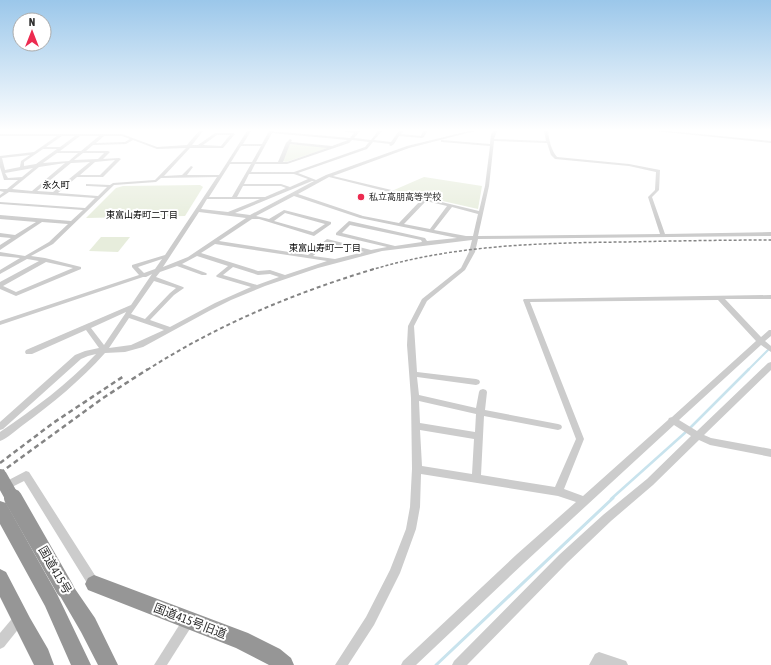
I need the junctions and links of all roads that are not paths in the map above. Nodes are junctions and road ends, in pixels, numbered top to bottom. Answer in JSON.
{"nodes":[{"id":1,"x":1,"y":162,"type":"edge"},
{"id":2,"x":22,"y":162,"type":"edge"},
{"id":3,"x":42,"y":162,"type":"edge"},
{"id":4,"x":68,"y":162,"type":"joint"},
{"id":5,"x":94,"y":162,"type":"edge"},
{"id":6,"x":116,"y":162,"type":"edge"},
{"id":7,"x":174,"y":162,"type":"edge"},
{"id":8,"x":280,"y":162,"type":"joint"},
{"id":9,"x":290,"y":162,"type":"edge"},
{"id":10,"x":325,"y":162,"type":"edge"},
{"id":11,"x":366,"y":162,"type":"edge"},
{"id":12,"x":489,"y":162,"type":"edge"},
{"id":13,"x":598,"y":162,"type":"edge"},
{"id":14,"x":228,"y":163,"type":"joint"},
{"id":15,"x":253,"y":163,"type":"junction"},
{"id":16,"x":37,"y":166,"type":"junction"},
{"id":17,"x":191,"y":167,"type":"dead end"},
{"id":18,"x":22,"y":168,"type":"junction"},
{"id":19,"x":4,"y":172,"type":"junction"},
{"id":20,"x":248,"y":173,"type":"junction"},
{"id":21,"x":294,"y":173,"type":"junction"},
{"id":22,"x":75,"y":176,"type":"junction"},
{"id":23,"x":184,"y":176,"type":"junction"},
{"id":24,"x":220,"y":176,"type":"junction"},
{"id":25,"x":328,"y":176,"type":"junction"},
{"id":26,"x":160,"y":177,"type":"junction"},
{"id":27,"x":22,"y":178,"type":"junction"},
{"id":28,"x":312,"y":179,"type":"junction"},
{"id":29,"x":318,"y":181,"type":"junction"},
{"id":30,"x":241,"y":185,"type":"junction"},
{"id":31,"x":88,"y":186,"type":"dead end"},
{"id":32,"x":110,"y":186,"type":"junction"},
{"id":33,"x":290,"y":188,"type":"junction"},
{"id":34,"x":0,"y":190,"type":"edge"},
{"id":35,"x":9,"y":190,"type":"junction"},
{"id":36,"x":33,"y":192,"type":"junction"},
{"id":37,"x":55,"y":193,"type":"junction"},
{"id":38,"x":294,"y":194,"type":"junction"},
{"id":39,"x":98,"y":196,"type":"junction"},
{"id":40,"x":0,"y":197,"type":"edge"},
{"id":41,"x":206,"y":198,"type":"junction"},
{"id":42,"x":234,"y":198,"type":"junction"},
{"id":43,"x":267,"y":198,"type":"junction"},
{"id":44,"x":425,"y":199,"type":"junction"},
{"id":45,"x":0,"y":203,"type":"edge"},
{"id":46,"x":450,"y":206,"type":"junction"},
{"id":47,"x":85,"y":209,"type":"junction"},
{"id":48,"x":198,"y":210,"type":"junction"},
{"id":49,"x":481,"y":213,"type":"junction"},
{"id":50,"x":228,"y":214,"type":"junction"},
{"id":51,"x":0,"y":217,"type":"edge"},
{"id":52,"x":251,"y":217,"type":"junction"},
{"id":53,"x":42,"y":220,"type":"junction"},
{"id":54,"x":270,"y":221,"type":"junction"},
{"id":55,"x":72,"y":223,"type":"junction"},
{"id":56,"x":400,"y":225,"type":"junction"},
{"id":57,"x":431,"y":231,"type":"junction"},
{"id":58,"x":314,"y":234,"type":"junction"},
{"id":59,"x":771,"y":234,"type":"edge"},
{"id":60,"x":0,"y":235,"type":"edge"},
{"id":61,"x":663,"y":235,"type":"junction"},
{"id":62,"x":16,"y":237,"type":"junction"},
{"id":63,"x":308,"y":238,"type":"dead end"},
{"id":64,"x":470,"y":239,"type":"junction"},
{"id":65,"x":214,"y":242,"type":"junction"},
{"id":66,"x":426,"y":244,"type":"junction"},
{"id":67,"x":0,"y":248,"type":"edge"},
{"id":68,"x":398,"y":248,"type":"junction"},
{"id":69,"x":372,"y":252,"type":"junction"},
{"id":70,"x":0,"y":254,"type":"edge"},
{"id":71,"x":197,"y":254,"type":"junction"},
{"id":72,"x":167,"y":256,"type":"junction"},
{"id":73,"x":310,"y":256,"type":"junction"},
{"id":74,"x":28,"y":257,"type":"junction"},
{"id":75,"x":45,"y":260,"type":"junction"},
{"id":76,"x":335,"y":261,"type":"junction"},
{"id":77,"x":177,"y":264,"type":"junction"},
{"id":78,"x":231,"y":266,"type":"junction"},
{"id":79,"x":156,"y":271,"type":"junction"},
{"id":80,"x":0,"y":272,"type":"edge"},
{"id":81,"x":204,"y":274,"type":"dead end"},
{"id":82,"x":144,"y":276,"type":"junction"},
{"id":83,"x":285,"y":277,"type":"junction"},
{"id":84,"x":152,"y":278,"type":"junction"},
{"id":85,"x":0,"y":286,"type":"edge"},
{"id":86,"x":257,"y":287,"type":"junction"},
{"id":87,"x":719,"y":297,"type":"junction"},
{"id":88,"x":771,"y":297,"type":"edge"},
{"id":89,"x":133,"y":307,"type":"junction"},
{"id":90,"x":127,"y":315,"type":"junction"},
{"id":91,"x":146,"y":321,"type":"junction"},
{"id":92,"x":0,"y":323,"type":"edge"},
{"id":93,"x":87,"y":327,"type":"junction"},
{"id":94,"x":169,"y":329,"type":"junction"},
{"id":95,"x":771,"y":332,"type":"edge"},
{"id":96,"x":760,"y":342,"type":"junction"},
{"id":97,"x":104,"y":350,"type":"junction"},
{"id":98,"x":771,"y":350,"type":"edge"},
{"id":99,"x":29,"y":352,"type":"dead end"},
{"id":100,"x":771,"y":366,"type":"edge"},
{"id":101,"x":413,"y":374,"type":"junction"},
{"id":102,"x":476,"y":382,"type":"dead end"},
{"id":103,"x":482,"y":392,"type":"dead end"},
{"id":104,"x":415,"y":397,"type":"junction"},
{"id":105,"x":480,"y":412,"type":"junction"},
{"id":106,"x":672,"y":420,"type":"junction"},
{"id":107,"x":416,"y":426,"type":"junction"},
{"id":108,"x":558,"y":427,"type":"dead end"},
{"id":109,"x":1,"y":431,"type":"edge"},
{"id":110,"x":479,"y":436,"type":"junction"},
{"id":111,"x":698,"y":436,"type":"junction"},
{"id":112,"x":771,"y":453,"type":"edge"},
{"id":113,"x":417,"y":469,"type":"junction"},
{"id":114,"x":0,"y":476,"type":"edge"},
{"id":115,"x":476,"y":479,"type":"junction"},
{"id":116,"x":0,"y":490,"type":"edge"},
{"id":117,"x":558,"y":492,"type":"junction"},
{"id":118,"x":583,"y":501,"type":"junction"},
{"id":119,"x":0,"y":508,"type":"edge"},
{"id":120,"x":94,"y":584,"type":"joint"},
{"id":121,"x":2,"y":587,"type":"edge"},
{"id":122,"x":58,"y":595,"type":"junction"},
{"id":123,"x":20,"y":618,"type":"junction"},
{"id":124,"x":189,"y":620,"type":"junction"},
{"id":125,"x":0,"y":643,"type":"edge"},
{"id":126,"x":44,"y":665,"type":"edge"},
{"id":127,"x":81,"y":665,"type":"edge"},
{"id":128,"x":108,"y":665,"type":"edge"},
{"id":129,"x":160,"y":665,"type":"edge"},
{"id":130,"x":284,"y":665,"type":"edge"},
{"id":131,"x":341,"y":665,"type":"edge"},
{"id":132,"x":407,"y":665,"type":"edge"},
{"id":133,"x":458,"y":665,"type":"edge"},
{"id":134,"x":595,"y":665,"type":"edge"},
{"id":135,"x":622,"y":665,"type":"edge"}],
"edges":[{"from":1,"to":19,"type":"street"},
{"from":2,"to":18,"type":"street"},
{"from":3,"to":16,"type":"street"},
{"from":4,"to":16,"type":"street"},
{"from":4,"to":36,"type":"street"},
{"from":5,"to":22,"type":"street"},
{"from":6,"to":22,"type":"street"},
{"from":7,"to":26,"type":"street"},
{"from":8,"to":9,"type":"street"},
{"from":8,"to":15,"type":"street"},
{"from":10,"to":21,"type":"street"},
{"from":11,"to":25,"type":"street"},
{"from":12,"to":49,"type":"street"},
{"from":13,"to":61,"type":"street"},
{"from":14,"to":15,"type":"street"},
{"from":14,"to":24,"type":"street"},
{"from":15,"to":20,"type":"street"},
{"from":16,"to":18,"type":"street"},
{"from":16,"to":27,"type":"street"},
{"from":17,"to":23,"type":"street"},
{"from":18,"to":19,"type":"street"},
{"from":19,"to":27,"type":"street"},
{"from":20,"to":21,"type":"street"},
{"from":20,"to":30,"type":"street"},
{"from":21,"to":28,"type":"street"},
{"from":22,"to":37,"type":"street"},
{"from":23,"to":24,"type":"street"},
{"from":23,"to":26,"type":"street"},
{"from":24,"to":41,"type":"street"},
{"from":25,"to":29,"type":"street"},
{"from":25,"to":44,"type":"street"},
{"from":26,"to":32,"type":"street"},
{"from":27,"to":35,"type":"street"},
{"from":28,"to":29,"type":"street"},
{"from":28,"to":33,"type":"street"},
{"from":29,"to":38,"type":"street"},
{"from":30,"to":33,"type":"street"},
{"from":30,"to":42,"type":"street"},
{"from":31,"to":32,"type":"street"},
{"from":32,"to":39,"type":"street"},
{"from":33,"to":43,"type":"street"},
{"from":34,"to":35,"type":"street"},
{"from":35,"to":36,"type":"street"},
{"from":35,"to":40,"type":"street"},
{"from":36,"to":37,"type":"street"},
{"from":37,"to":39,"type":"street"},
{"from":38,"to":52,"type":"street"},
{"from":38,"to":56,"type":"street"},
{"from":39,"to":47,"type":"street"},
{"from":41,"to":42,"type":"street"},
{"from":41,"to":48,"type":"street"},
{"from":42,"to":43,"type":"street"},
{"from":43,"to":50,"type":"street"},
{"from":44,"to":46,"type":"street"},
{"from":44,"to":56,"type":"street"},
{"from":45,"to":47,"type":"street"},
{"from":46,"to":49,"type":"street"},
{"from":46,"to":57,"type":"street"},
{"from":47,"to":55,"type":"street"},
{"from":48,"to":50,"type":"street"},
{"from":48,"to":72,"type":"street"},
{"from":49,"to":64,"type":"street"},
{"from":50,"to":52,"type":"street"},
{"from":51,"to":53,"type":"street"},
{"from":52,"to":54,"type":"street"},
{"from":52,"to":65,"type":"street"},
{"from":53,"to":55,"type":"street"},
{"from":53,"to":62,"type":"street"},
{"from":54,"to":58,"type":"street"},
{"from":54,"to":58,"type":"street"},
{"from":55,"to":74,"type":"street"},
{"from":56,"to":57,"type":"street"},
{"from":57,"to":64,"type":"street"},
{"from":58,"to":63,"type":"street"},
{"from":59,"to":61,"type":"street"},
{"from":60,"to":62,"type":"street"},
{"from":61,"to":64,"type":"street"},
{"from":62,"to":67,"type":"street"},
{"from":64,"to":66,"type":"street"},
{"from":64,"to":101,"type":"street"},
{"from":65,"to":71,"type":"street"},
{"from":65,"to":73,"type":"street"},
{"from":66,"to":68,"type":"street"},
{"from":66,"to":68,"type":"street"},
{"from":68,"to":69,"type":"street"},
{"from":69,"to":73,"type":"street"},
{"from":69,"to":76,"type":"street"},
{"from":70,"to":74,"type":"street"},
{"from":71,"to":77,"type":"street"},
{"from":71,"to":78,"type":"street"},
{"from":72,"to":79,"type":"street"},
{"from":72,"to":82,"type":"street"},
{"from":73,"to":76,"type":"street"},
{"from":74,"to":75,"type":"street"},
{"from":74,"to":80,"type":"street"},
{"from":75,"to":85,"type":"street"},
{"from":75,"to":85,"type":"street"},
{"from":76,"to":83,"type":"street"},
{"from":77,"to":79,"type":"street"},
{"from":77,"to":81,"type":"street"},
{"from":78,"to":83,"type":"street"},
{"from":78,"to":86,"type":"street"},
{"from":79,"to":82,"type":"street"},
{"from":79,"to":84,"type":"street"},
{"from":82,"to":92,"type":"street"},
{"from":83,"to":86,"type":"street"},
{"from":84,"to":89,"type":"street"},
{"from":84,"to":91,"type":"street"},
{"from":86,"to":94,"type":"street"},
{"from":87,"to":88,"type":"street"},
{"from":87,"to":96,"type":"street"},
{"from":87,"to":117,"type":"street"},
{"from":89,"to":90,"type":"street"},
{"from":89,"to":93,"type":"street"},
{"from":90,"to":91,"type":"street"},
{"from":90,"to":97,"type":"street"},
{"from":91,"to":94,"type":"street"},
{"from":93,"to":97,"type":"street"},
{"from":93,"to":99,"type":"street"},
{"from":94,"to":97,"type":"street"},
{"from":95,"to":96,"type":"street"},
{"from":96,"to":98,"type":"street"},
{"from":96,"to":106,"type":"street"},
{"from":97,"to":109,"type":"street"},
{"from":97,"to":109,"type":"street"},
{"from":100,"to":111,"type":"street"},
{"from":101,"to":102,"type":"street"},
{"from":101,"to":104,"type":"street"},
{"from":103,"to":105,"type":"street"},
{"from":104,"to":105,"type":"street"},
{"from":104,"to":107,"type":"street"},
{"from":105,"to":108,"type":"street"},
{"from":105,"to":110,"type":"street"},
{"from":106,"to":111,"type":"street"},
{"from":106,"to":118,"type":"street"},
{"from":107,"to":110,"type":"street"},
{"from":107,"to":113,"type":"street"},
{"from":110,"to":115,"type":"street"},
{"from":111,"to":112,"type":"street"},
{"from":111,"to":133,"type":"street"},
{"from":113,"to":115,"type":"street"},
{"from":113,"to":131,"type":"street"},
{"from":114,"to":122,"type":"highway","name":"国道415号","bridge":true},
{"from":115,"to":117,"type":"street"},
{"from":116,"to":120,"type":"street"},
{"from":117,"to":118,"type":"street"},
{"from":118,"to":132,"type":"street"},
{"from":119,"to":122,"type":"highway","name":"国道415号"},
{"from":120,"to":124,"type":"highway","name":"国道415号旧道"},
{"from":121,"to":123,"type":"highway"},
{"from":122,"to":127,"type":"highway","name":"国道415号"},
{"from":122,"to":128,"type":"highway","name":"国道415号"},
{"from":123,"to":125,"type":"street"},
{"from":123,"to":126,"type":"highway"},
{"from":124,"to":129,"type":"street"},
{"from":124,"to":130,"type":"highway","name":"国道415号旧道"},
{"from":134,"to":135,"type":"street"}]}
